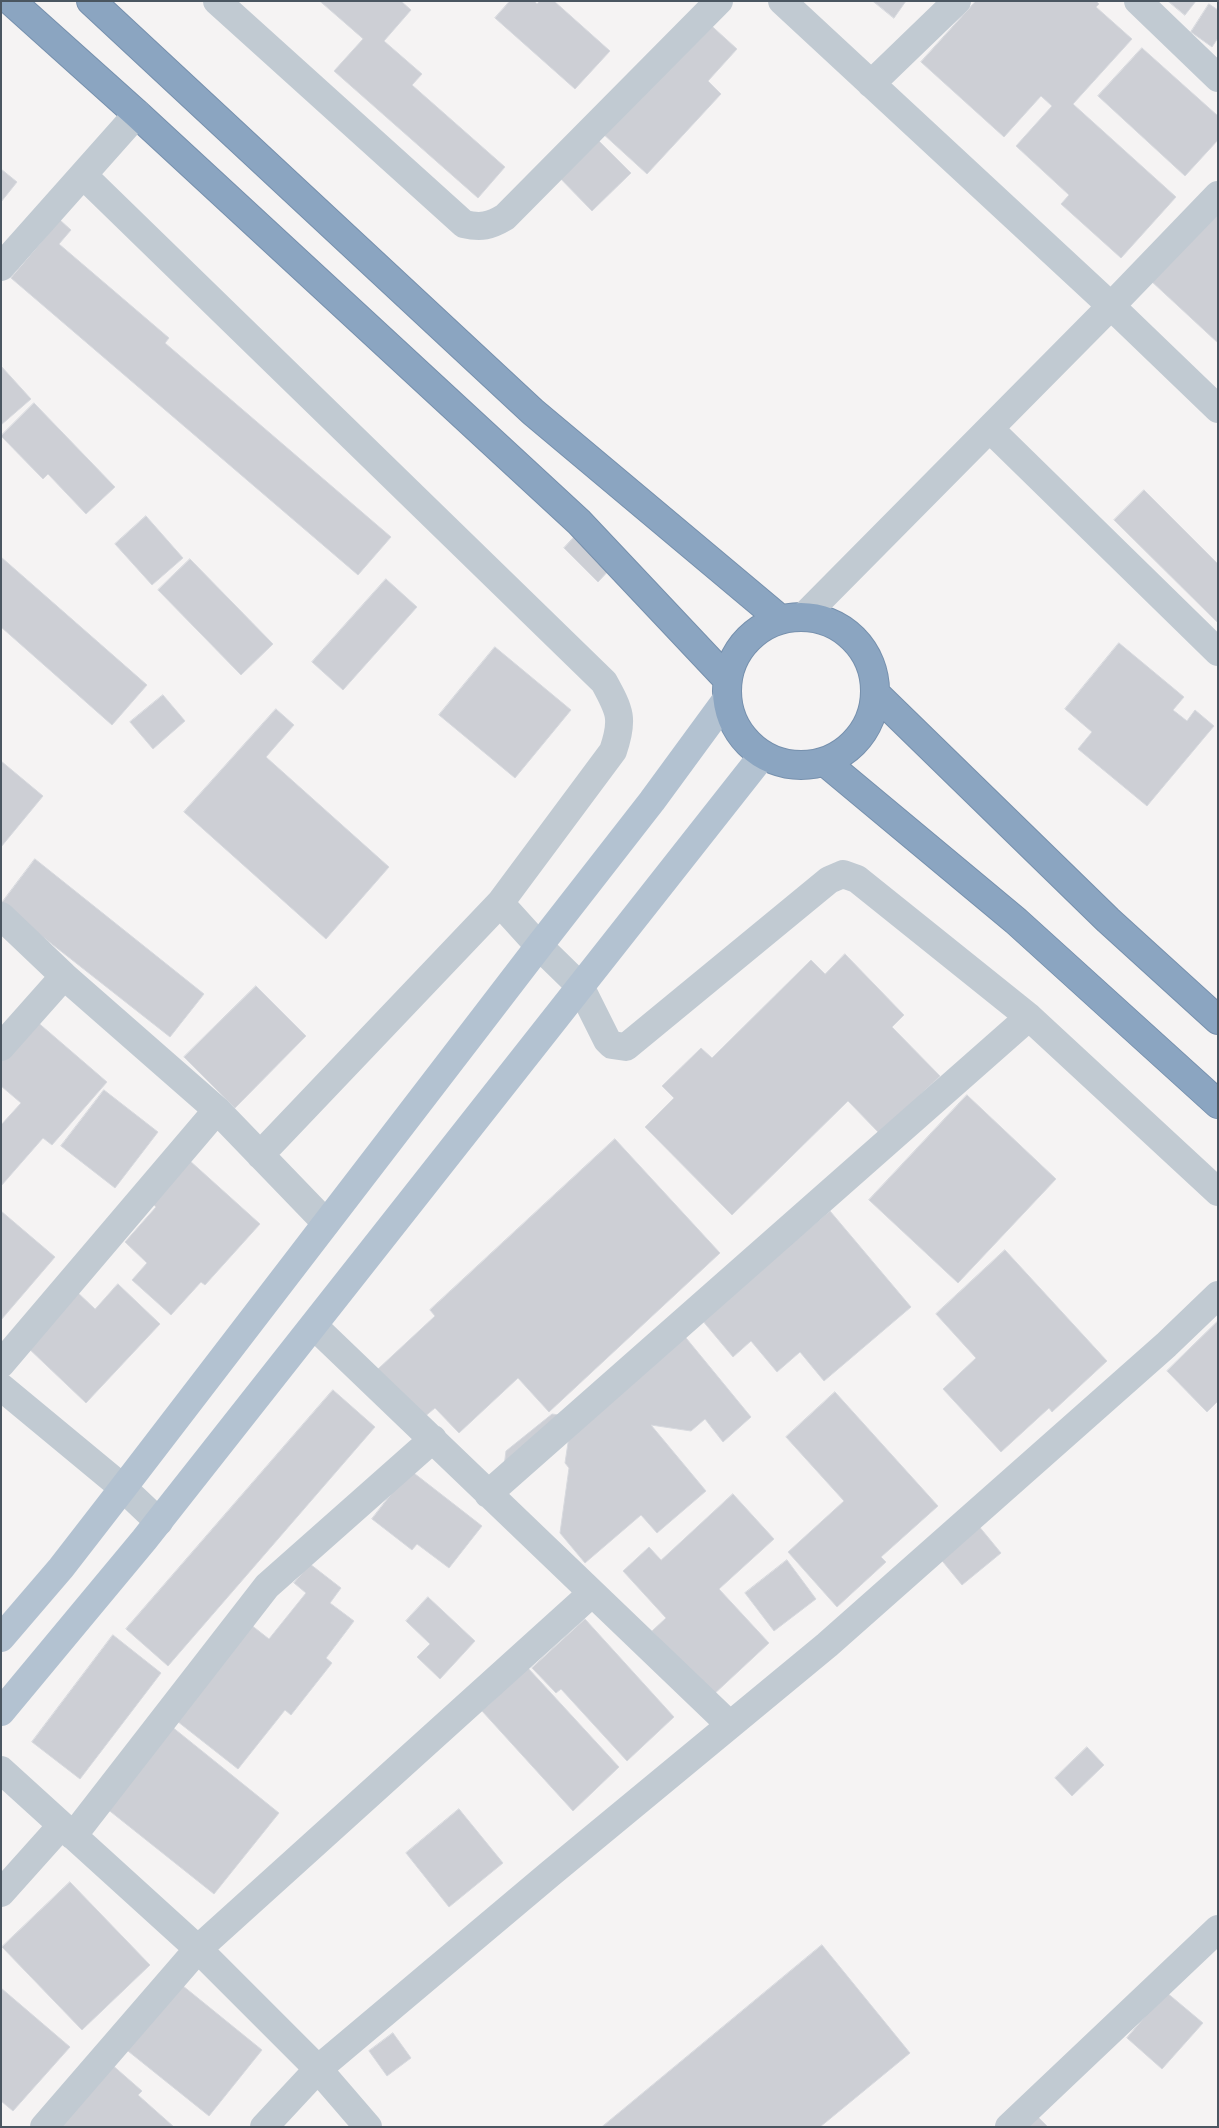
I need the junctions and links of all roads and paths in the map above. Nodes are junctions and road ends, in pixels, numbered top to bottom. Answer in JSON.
{"nodes":[{"id":1,"x":11,"y":1,"type":"edge"},
{"id":2,"x":91,"y":1,"type":"edge"},
{"id":3,"x":217,"y":1,"type":"edge"},
{"id":4,"x":720,"y":1,"type":"edge"},
{"id":5,"x":782,"y":1,"type":"edge"},
{"id":6,"x":956,"y":1,"type":"edge"},
{"id":7,"x":1138,"y":1,"type":"edge"},
{"id":8,"x":1218,"y":78,"type":"edge"},
{"id":9,"x":871,"y":84,"type":"junction"},
{"id":10,"x":137,"y":114,"type":"junction"},
{"id":11,"x":83,"y":175,"type":"junction"},
{"id":12,"x":1218,"y":195,"type":"edge"},
{"id":13,"x":1,"y":267,"type":"edge"},
{"id":14,"x":1111,"y":306,"type":"junction"},
{"id":15,"x":1218,"y":409,"type":"edge"},
{"id":16,"x":990,"y":428,"type":"junction"},
{"id":17,"x":792,"y":617,"type":"junction"},
{"id":18,"x":1218,"y":652,"type":"edge"},
{"id":19,"x":726,"y":690,"type":"junction"},
{"id":20,"x":876,"y":694,"type":"junction"},
{"id":21,"x":762,"y":756,"type":"junction"},
{"id":22,"x":825,"y":762,"type":"junction"},
{"id":23,"x":500,"y":903,"type":"junction"},
{"id":24,"x":1,"y":916,"type":"edge"},
{"id":25,"x":539,"y":946,"type":"junction"},
{"id":26,"x":64,"y":976,"type":"junction"},
{"id":27,"x":580,"y":986,"type":"junction"},
{"id":28,"x":1029,"y":1016,"type":"junction"},
{"id":29,"x":1218,"y":1020,"type":"edge"},
{"id":30,"x":1,"y":1047,"type":"edge"},
{"id":31,"x":1218,"y":1104,"type":"edge"},
{"id":32,"x":217,"y":1110,"type":"junction"},
{"id":33,"x":260,"y":1155,"type":"junction"},
{"id":34,"x":1218,"y":1192,"type":"edge"},
{"id":35,"x":326,"y":1223,"type":"junction"},
{"id":36,"x":1218,"y":1295,"type":"edge"},
{"id":37,"x":314,"y":1326,"type":"junction"},
{"id":38,"x":1,"y":1364,"type":"edge"},
{"id":39,"x":1,"y":1387,"type":"edge"},
{"id":40,"x":432,"y":1439,"type":"junction"},
{"id":41,"x":122,"y":1488,"type":"junction"},
{"id":42,"x":488,"y":1494,"type":"junction"},
{"id":43,"x":159,"y":1522,"type":"junction"},
{"id":44,"x":592,"y":1593,"type":"junction"},
{"id":45,"x":1,"y":1638,"type":"edge"},
{"id":46,"x":1,"y":1712,"type":"edge"},
{"id":47,"x":730,"y":1725,"type":"junction"},
{"id":48,"x":1,"y":1770,"type":"edge"},
{"id":49,"x":67,"y":1831,"type":"junction"},
{"id":50,"x":1,"y":1893,"type":"edge"},
{"id":51,"x":1218,"y":1930,"type":"edge"},
{"id":52,"x":198,"y":1949,"type":"junction"},
{"id":53,"x":318,"y":2069,"type":"junction"},
{"id":54,"x":44,"y":2127,"type":"edge"},
{"id":55,"x":264,"y":2127,"type":"edge"},
{"id":56,"x":368,"y":2127,"type":"edge"},
{"id":57,"x":1009,"y":2127,"type":"edge"}],
"edges":[{"from":1,"to":10,"type":"highway"},
{"from":2,"to":17,"type":"highway"},
{"from":3,"to":4,"type":"street"},
{"from":5,"to":9,"type":"street"},
{"from":6,"to":9,"type":"street"},
{"from":7,"to":8,"type":"street"},
{"from":9,"to":14,"type":"street"},
{"from":10,"to":11,"type":"street"},
{"from":10,"to":19,"type":"highway"},
{"from":11,"to":13,"type":"street"},
{"from":11,"to":23,"type":"street"},
{"from":12,"to":14,"type":"street"},
{"from":14,"to":15,"type":"street"},
{"from":14,"to":16,"type":"street"},
{"from":16,"to":17,"type":"street"},
{"from":16,"to":18,"type":"street"},
{"from":17,"to":19,"type":"highway"},
{"from":17,"to":20,"type":"highway"},
{"from":19,"to":21,"type":"highway"},
{"from":19,"to":25,"type":"main road"},
{"from":20,"to":22,"type":"highway"},
{"from":20,"to":29,"type":"highway"},
{"from":21,"to":22,"type":"highway"},
{"from":21,"to":27,"type":"main road"},
{"from":22,"to":31,"type":"highway"},
{"from":23,"to":25,"type":"street"},
{"from":23,"to":33,"type":"street"},
{"from":24,"to":26,"type":"street"},
{"from":25,"to":27,"type":"street"},
{"from":25,"to":35,"type":"main road"},
{"from":26,"to":30,"type":"street"},
{"from":26,"to":32,"type":"street"},
{"from":27,"to":28,"type":"street"},
{"from":27,"to":37,"type":"main road"},
{"from":28,"to":34,"type":"street"},
{"from":28,"to":42,"type":"street"},
{"from":32,"to":33,"type":"street"},
{"from":32,"to":38,"type":"street"},
{"from":33,"to":35,"type":"street"},
{"from":35,"to":41,"type":"main road"},
{"from":36,"to":47,"type":"street"},
{"from":37,"to":40,"type":"street"},
{"from":37,"to":43,"type":"main road"},
{"from":39,"to":41,"type":"street"},
{"from":40,"to":42,"type":"street"},
{"from":40,"to":49,"type":"street"},
{"from":41,"to":43,"type":"street"},
{"from":41,"to":45,"type":"main road"},
{"from":42,"to":44,"type":"street"},
{"from":43,"to":46,"type":"main road"},
{"from":44,"to":47,"type":"street"},
{"from":44,"to":52,"type":"street"},
{"from":47,"to":53,"type":"street"},
{"from":48,"to":49,"type":"street"},
{"from":49,"to":50,"type":"street"},
{"from":49,"to":52,"type":"street"},
{"from":51,"to":57,"type":"street"},
{"from":52,"to":53,"type":"street"},
{"from":52,"to":54,"type":"street"},
{"from":53,"to":55,"type":"street"},
{"from":53,"to":56,"type":"street"}]}
